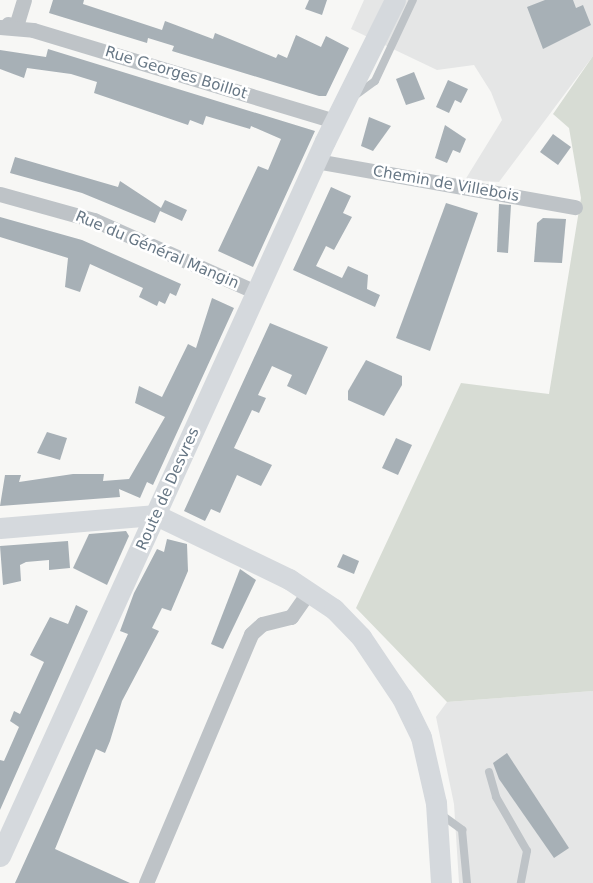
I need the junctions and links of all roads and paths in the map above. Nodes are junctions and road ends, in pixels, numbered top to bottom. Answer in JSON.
{"nodes":[{"id":1,"x":24,"y":0,"type":"edge"},
{"id":2,"x":382,"y":0,"type":"edge"},
{"id":3,"x":395,"y":0,"type":"edge"},
{"id":4,"x":413,"y":0,"type":"edge"},
{"id":5,"x":0,"y":21,"type":"edge"},
{"id":6,"x":16,"y":26,"type":"junction"},
{"id":7,"x":0,"y":27,"type":"edge"},
{"id":8,"x":346,"y":99,"type":"junction"},
{"id":9,"x":335,"y":121,"type":"junction"},
{"id":10,"x":316,"y":161,"type":"junction"},
{"id":11,"x":0,"y":194,"type":"edge"},
{"id":12,"x":575,"y":206,"type":"dead end"},
{"id":13,"x":256,"y":292,"type":"junction"},
{"id":14,"x":156,"y":515,"type":"junction"},
{"id":15,"x":0,"y":528,"type":"edge"},
{"id":16,"x":309,"y":591,"type":"junction"},
{"id":17,"x":489,"y":772,"type":"dead end"},
{"id":18,"x":437,"y":812,"type":"junction"},
{"id":19,"x":0,"y":856,"type":"edge"},
{"id":20,"x":146,"y":883,"type":"edge"},
{"id":21,"x":441,"y":883,"type":"edge"},
{"id":22,"x":467,"y":883,"type":"edge"},
{"id":23,"x":521,"y":883,"type":"edge"}],
"edges":[{"from":1,"to":6,"type":"street"},
{"from":2,"to":9,"type":"street","name":"Route de Desvres"},
{"from":3,"to":8,"type":"street","name":"Route de Desvres"},
{"from":4,"to":8,"type":"lane"},
{"from":5,"to":6,"type":"street","name":"Rue Georges Boillot"},
{"from":6,"to":7,"type":"street","name":"Rue Georges Boillot"},
{"from":6,"to":9,"type":"street","name":"Rue Georges Boillot"},
{"from":8,"to":9,"type":"street","name":"Route de Desvres"},
{"from":9,"to":10,"type":"street","name":"Route de Desvres"},
{"from":10,"to":12,"type":"street","name":"Chemin de Villebois"},
{"from":10,"to":13,"type":"street","name":"Route de Desvres"},
{"from":11,"to":13,"type":"street","name":"Rue du Général Mangin"},
{"from":13,"to":14,"type":"street","name":"Route de Desvres"},
{"from":14,"to":15,"type":"street"},
{"from":14,"to":16,"type":"street"},
{"from":14,"to":19,"type":"street","name":"Route de Desvres"},
{"from":16,"to":18,"type":"street"},
{"from":16,"to":20,"type":"street"},
{"from":17,"to":23,"type":"lane"},
{"from":18,"to":21,"type":"street"},
{"from":18,"to":22,"type":"lane"}]}
